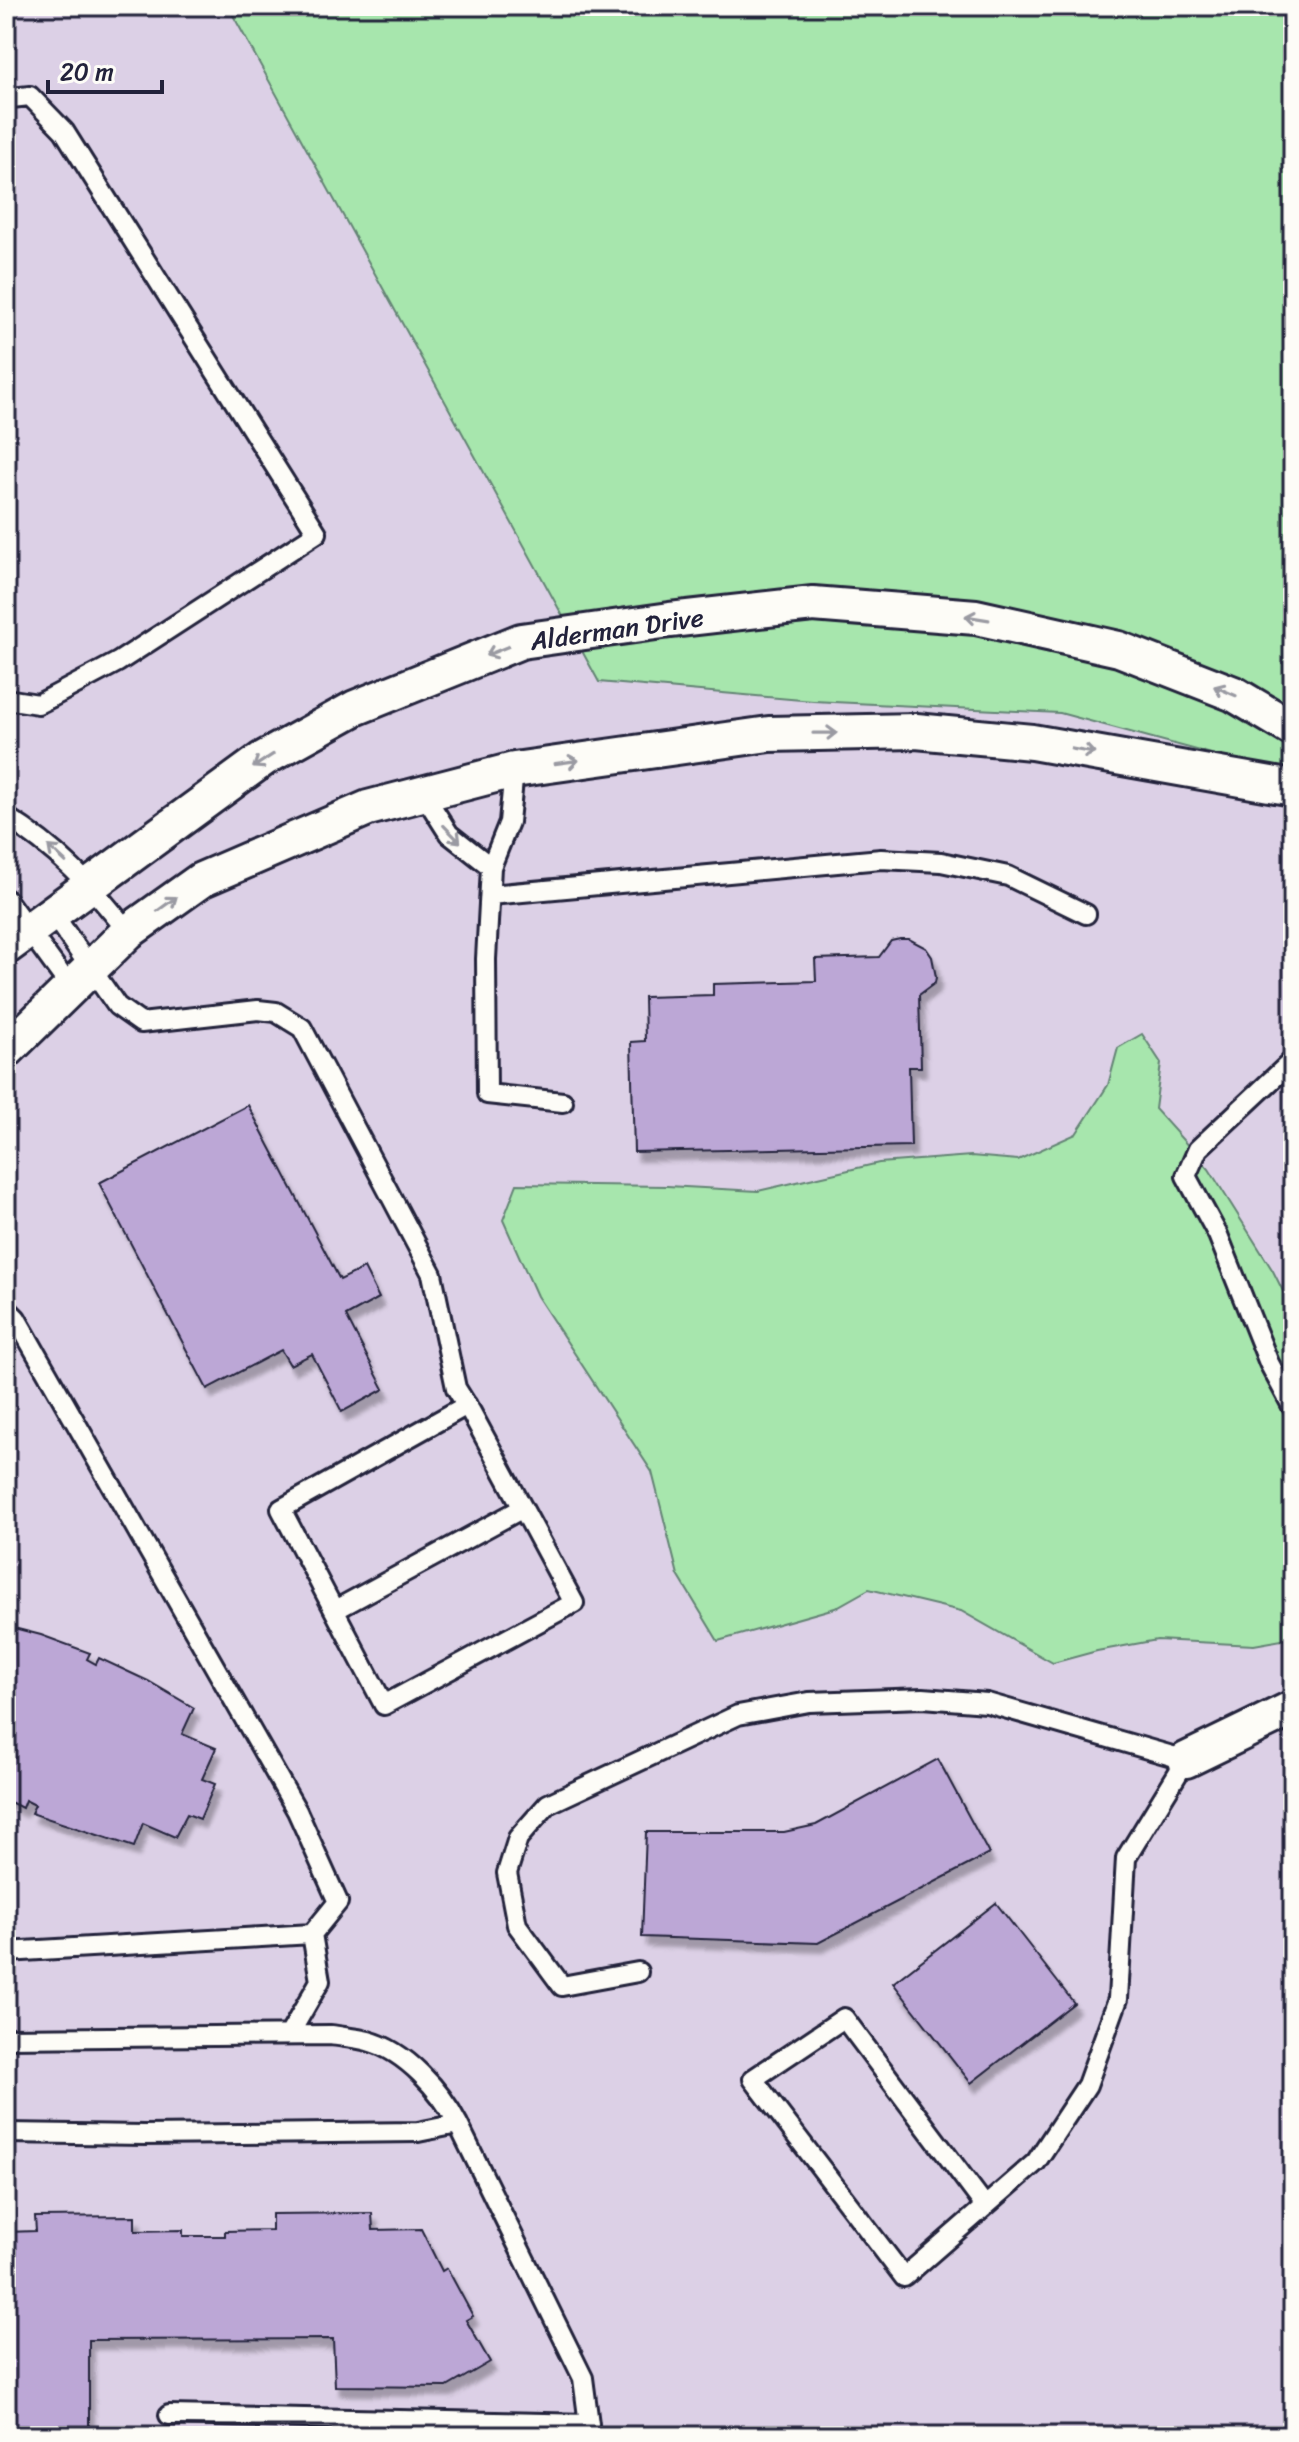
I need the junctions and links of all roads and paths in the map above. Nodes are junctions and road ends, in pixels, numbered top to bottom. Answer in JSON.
{"nodes":[{"id":1,"x":6,"y":102,"type":"edge"},
{"id":2,"x":6,"y":699,"type":"edge"},
{"id":3,"x":1293,"y":729,"type":"edge"},
{"id":4,"x":514,"y":770,"type":"junction"},
{"id":5,"x":1293,"y":788,"type":"edge"},
{"id":6,"x":423,"y":793,"type":"junction"},
{"id":7,"x":6,"y":817,"type":"edge"},
{"id":8,"x":491,"y":867,"type":"junction"},
{"id":9,"x":92,"y":886,"type":"junction"},
{"id":10,"x":490,"y":895,"type":"junction"},
{"id":11,"x":6,"y":899,"type":"edge"},
{"id":12,"x":1086,"y":914,"type":"dead end"},
{"id":13,"x":29,"y":930,"type":"edge"},
{"id":14,"x":128,"y":932,"type":"junction"},
{"id":15,"x":81,"y":978,"type":"junction"},
{"id":16,"x":6,"y":1051,"type":"edge"},
{"id":17,"x":1293,"y":1060,"type":"edge"},
{"id":18,"x":563,"y":1102,"type":"dead end"},
{"id":19,"x":6,"y":1308,"type":"edge"},
{"id":20,"x":467,"y":1405,"type":"junction"},
{"id":21,"x":1293,"y":1408,"type":"edge"},
{"id":22,"x":523,"y":1508,"type":"junction"},
{"id":23,"x":335,"y":1610,"type":"junction"},
{"id":24,"x":1293,"y":1708,"type":"edge"},
{"id":25,"x":1186,"y":1760,"type":"junction"},
{"id":26,"x":312,"y":1934,"type":"junction"},
{"id":27,"x":6,"y":1952,"type":"edge"},
{"id":28,"x":638,"y":1972,"type":"dead end"},
{"id":29,"x":289,"y":2035,"type":"junction"},
{"id":30,"x":6,"y":2038,"type":"edge"},
{"id":31,"x":458,"y":2124,"type":"junction"},
{"id":32,"x":6,"y":2133,"type":"edge"},
{"id":33,"x":985,"y":2206,"type":"junction"},
{"id":34,"x":169,"y":2415,"type":"dead end"},
{"id":35,"x":590,"y":2430,"type":"edge"}],
"edges":[{"from":1,"to":2,"type":"lane"},
{"from":3,"to":9,"type":"street","name":"Alderman Drive","one_way":true},
{"from":4,"to":5,"type":"street","one_way":true},
{"from":4,"to":6,"type":"street"},
{"from":4,"to":8,"type":"lane"},
{"from":6,"to":8,"type":"lane","one_way":true},
{"from":14,"to":6,"type":"street","one_way":true},
{"from":9,"to":7,"type":"lane","one_way":true},
{"from":8,"to":10,"type":"lane"},
{"from":9,"to":13,"type":"street","name":"Alderman Drive"},
{"from":9,"to":14,"type":"lane"},
{"from":10,"to":12,"type":"lane"},
{"from":10,"to":18,"type":"lane"},
{"from":11,"to":13,"type":"lane"},
{"from":13,"to":15,"type":"lane"},
{"from":13,"to":15,"type":"lane"},
{"from":14,"to":15,"type":"street"},
{"from":15,"to":16,"type":"street"},
{"from":15,"to":20,"type":"lane"},
{"from":17,"to":21,"type":"lane"},
{"from":19,"to":26,"type":"lane"},
{"from":20,"to":22,"type":"lane"},
{"from":20,"to":23,"type":"lane"},
{"from":22,"to":23,"type":"lane"},
{"from":22,"to":23,"type":"lane"},
{"from":24,"to":25,"type":"street"},
{"from":25,"to":28,"type":"lane"},
{"from":25,"to":33,"type":"lane"},
{"from":26,"to":27,"type":"lane"},
{"from":26,"to":29,"type":"lane"},
{"from":29,"to":30,"type":"lane"},
{"from":29,"to":31,"type":"lane"},
{"from":31,"to":32,"type":"lane"},
{"from":31,"to":35,"type":"lane"},
{"from":33,"to":33,"type":"lane"},
{"from":34,"to":35,"type":"lane"}]}
